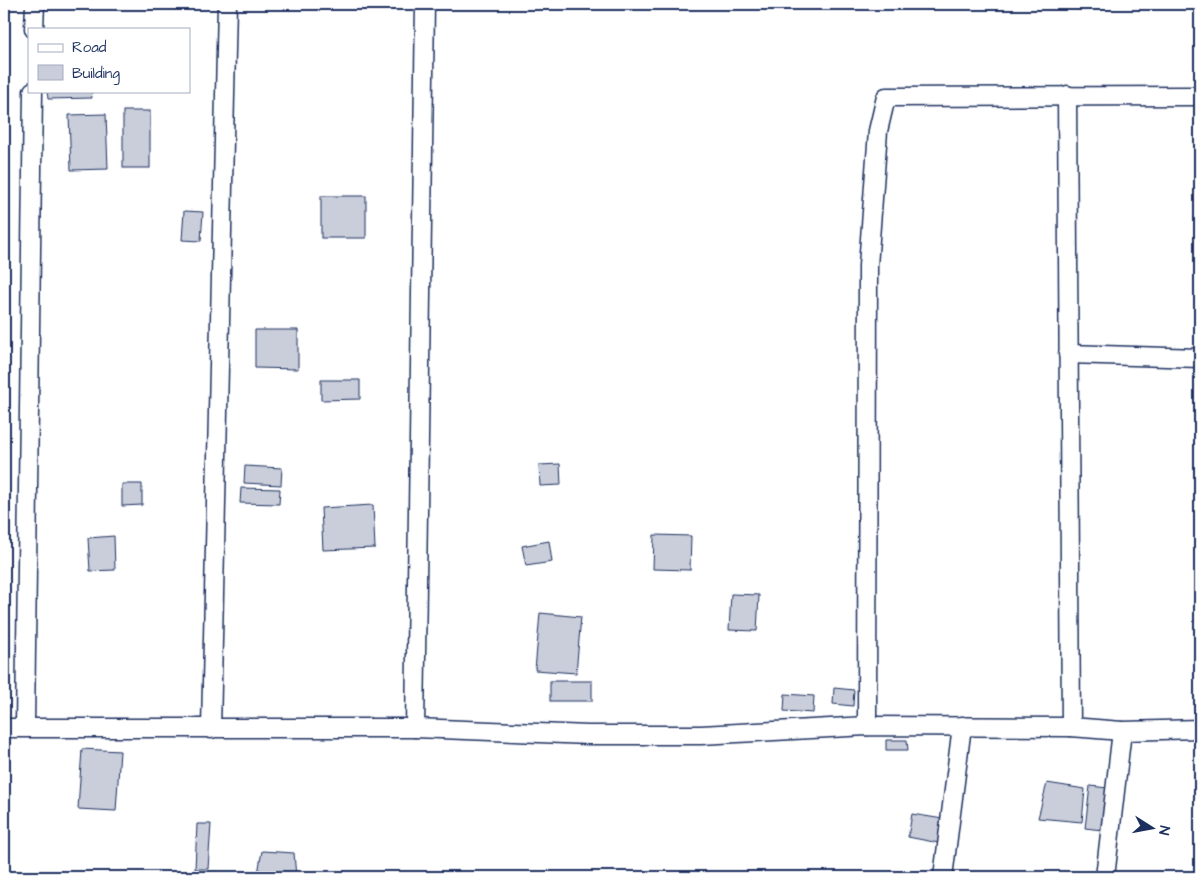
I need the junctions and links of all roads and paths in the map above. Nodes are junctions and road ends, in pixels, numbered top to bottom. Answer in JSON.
{"nodes":[{"id":1,"x":34,"y":4,"type":"edge"},
{"id":2,"x":227,"y":4,"type":"edge"},
{"id":3,"x":425,"y":4,"type":"edge"},
{"id":4,"x":34,"y":28,"type":"edge"},
{"id":5,"x":33,"y":92,"type":"edge"},
{"id":6,"x":1066,"y":95,"type":"junction"},
{"id":7,"x":1200,"y":96,"type":"edge"},
{"id":8,"x":1068,"y":354,"type":"junction"},
{"id":9,"x":1200,"y":358,"type":"edge"},
{"id":10,"x":867,"y":726,"type":"junction"},
{"id":11,"x":962,"y":726,"type":"junction"},
{"id":12,"x":26,"y":727,"type":"junction"},
{"id":13,"x":1071,"y":727,"type":"junction"},
{"id":14,"x":4,"y":728,"type":"edge"},
{"id":15,"x":212,"y":728,"type":"junction"},
{"id":16,"x":415,"y":728,"type":"junction"},
{"id":17,"x":1200,"y":729,"type":"edge"},
{"id":18,"x":1122,"y":731,"type":"junction"},
{"id":19,"x":944,"y":877,"type":"edge"},
{"id":20,"x":1105,"y":877,"type":"edge"}],
"edges":[{"from":1,"to":4,"type":"street"},
{"from":2,"to":15,"type":"street"},
{"from":3,"to":16,"type":"street"},
{"from":5,"to":12,"type":"street"},
{"from":6,"to":7,"type":"street"},
{"from":6,"to":8,"type":"street"},
{"from":6,"to":10,"type":"street"},
{"from":8,"to":9,"type":"street"},
{"from":8,"to":13,"type":"street"},
{"from":10,"to":11,"type":"street"},
{"from":10,"to":16,"type":"street"},
{"from":11,"to":13,"type":"street"},
{"from":11,"to":19,"type":"street"},
{"from":12,"to":14,"type":"street"},
{"from":12,"to":15,"type":"street"},
{"from":13,"to":18,"type":"street"},
{"from":15,"to":16,"type":"street"},
{"from":17,"to":18,"type":"street"},
{"from":18,"to":20,"type":"street"}]}
